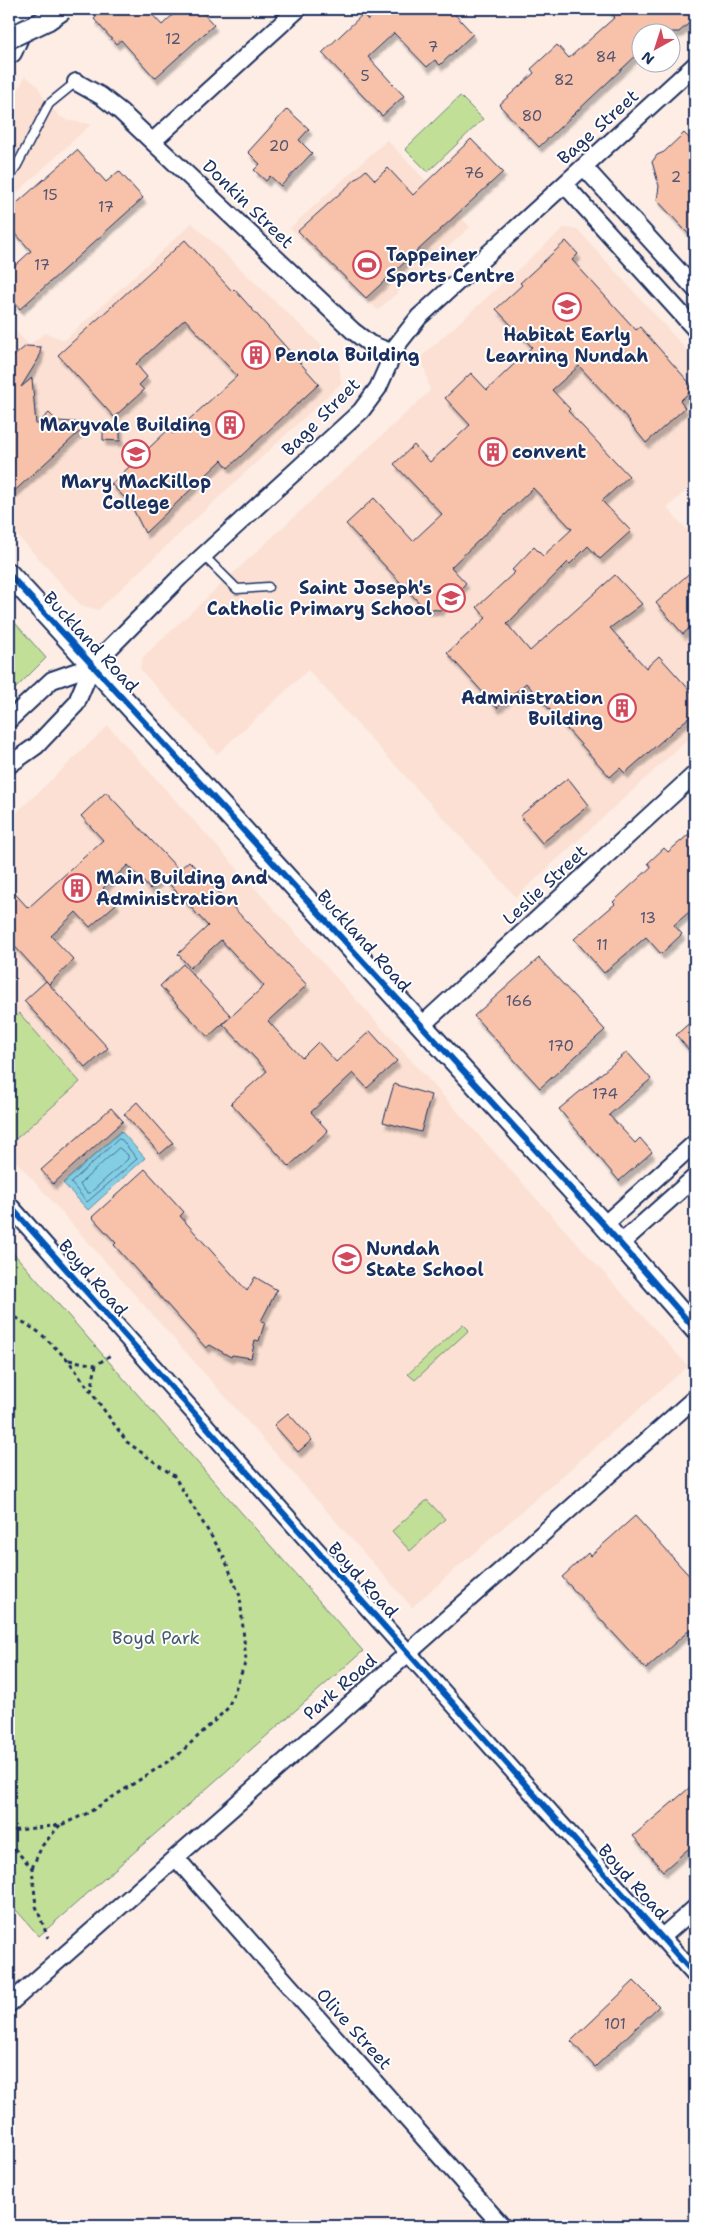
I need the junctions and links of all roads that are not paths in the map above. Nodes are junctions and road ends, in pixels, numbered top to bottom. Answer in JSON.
{"nodes":[{"id":1,"x":27,"y":9,"type":"edge"},
{"id":2,"x":63,"y":9,"type":"edge"},
{"id":3,"x":298,"y":9,"type":"edge"},
{"id":4,"x":9,"y":38,"type":"edge"},
{"id":5,"x":9,"y":50,"type":"edge"},
{"id":6,"x":695,"y":65,"type":"edge"},
{"id":7,"x":76,"y":82,"type":"joint"},
{"id":8,"x":153,"y":141,"type":"junction"},
{"id":9,"x":584,"y":168,"type":"junction"},
{"id":10,"x":9,"y":175,"type":"edge"},
{"id":11,"x":565,"y":185,"type":"junction"},
{"id":12,"x":695,"y":289,"type":"edge"},
{"id":13,"x":695,"y":329,"type":"edge"},
{"id":14,"x":393,"y":353,"type":"junction"},
{"id":15,"x":204,"y":556,"type":"junction"},
{"id":16,"x":9,"y":574,"type":"edge"},
{"id":17,"x":268,"y":587,"type":"dead end"},
{"id":18,"x":92,"y":666,"type":"junction"},
{"id":19,"x":9,"y":720,"type":"edge"},
{"id":20,"x":9,"y":765,"type":"edge"},
{"id":21,"x":695,"y":774,"type":"edge"},
{"id":22,"x":421,"y":1026,"type":"junction"},
{"id":23,"x":695,"y":1143,"type":"edge"},
{"id":24,"x":695,"y":1177,"type":"edge"},
{"id":25,"x":9,"y":1205,"type":"edge"},
{"id":26,"x":604,"y":1225,"type":"junction"},
{"id":27,"x":620,"y":1244,"type":"junction"},
{"id":28,"x":695,"y":1329,"type":"edge"},
{"id":29,"x":695,"y":1398,"type":"edge"},
{"id":30,"x":408,"y":1653,"type":"junction"},
{"id":31,"x":176,"y":1858,"type":"junction"},
{"id":32,"x":695,"y":1908,"type":"edge"},
{"id":33,"x":662,"y":1937,"type":"junction"},
{"id":34,"x":695,"y":1975,"type":"edge"},
{"id":35,"x":9,"y":2004,"type":"edge"},
{"id":36,"x":502,"y":2226,"type":"edge"}],
"edges":[{"from":1,"to":5,"type":"highway"},
{"from":2,"to":4,"type":"street","bridge":true},
{"from":3,"to":8,"type":"street"},
{"from":6,"to":9,"type":"street","name":"Bage Street"},
{"from":7,"to":8,"type":"street","name":"Donkin Street"},
{"from":7,"to":10,"type":"lane"},
{"from":8,"to":14,"type":"street","name":"Donkin Street"},
{"from":9,"to":11,"type":"street","name":"Bage Street"},
{"from":9,"to":12,"type":"street"},
{"from":11,"to":13,"type":"street"},
{"from":11,"to":14,"type":"street","name":"Bage Street"},
{"from":14,"to":15,"type":"street","name":"Bage Street"},
{"from":15,"to":17,"type":"lane"},
{"from":15,"to":18,"type":"street","name":"Bage Street"},
{"from":16,"to":18,"type":"street","name":"Buckland Road"},
{"from":18,"to":19,"type":"street","name":"Bage Street"},
{"from":18,"to":20,"type":"street","name":"Bage Street"},
{"from":18,"to":22,"type":"street","name":"Buckland Road"},
{"from":21,"to":22,"type":"street","name":"Leslie Street"},
{"from":22,"to":26,"type":"street","name":"Buckland Road"},
{"from":23,"to":26,"type":"street"},
{"from":24,"to":27,"type":"street"},
{"from":25,"to":30,"type":"street","name":"Boyd Road"},
{"from":26,"to":27,"type":"street","name":"Buckland Road"},
{"from":27,"to":28,"type":"street","name":"Buckland Road"},
{"from":29,"to":30,"type":"street","name":"Park Road"},
{"from":30,"to":31,"type":"street","name":"Park Road"},
{"from":30,"to":33,"type":"street","name":"Boyd Road"},
{"from":31,"to":35,"type":"street","name":"Park Road"},
{"from":31,"to":36,"type":"street","name":"Olive Street"},
{"from":32,"to":33,"type":"street"},
{"from":33,"to":34,"type":"street","name":"Boyd Road"}]}
